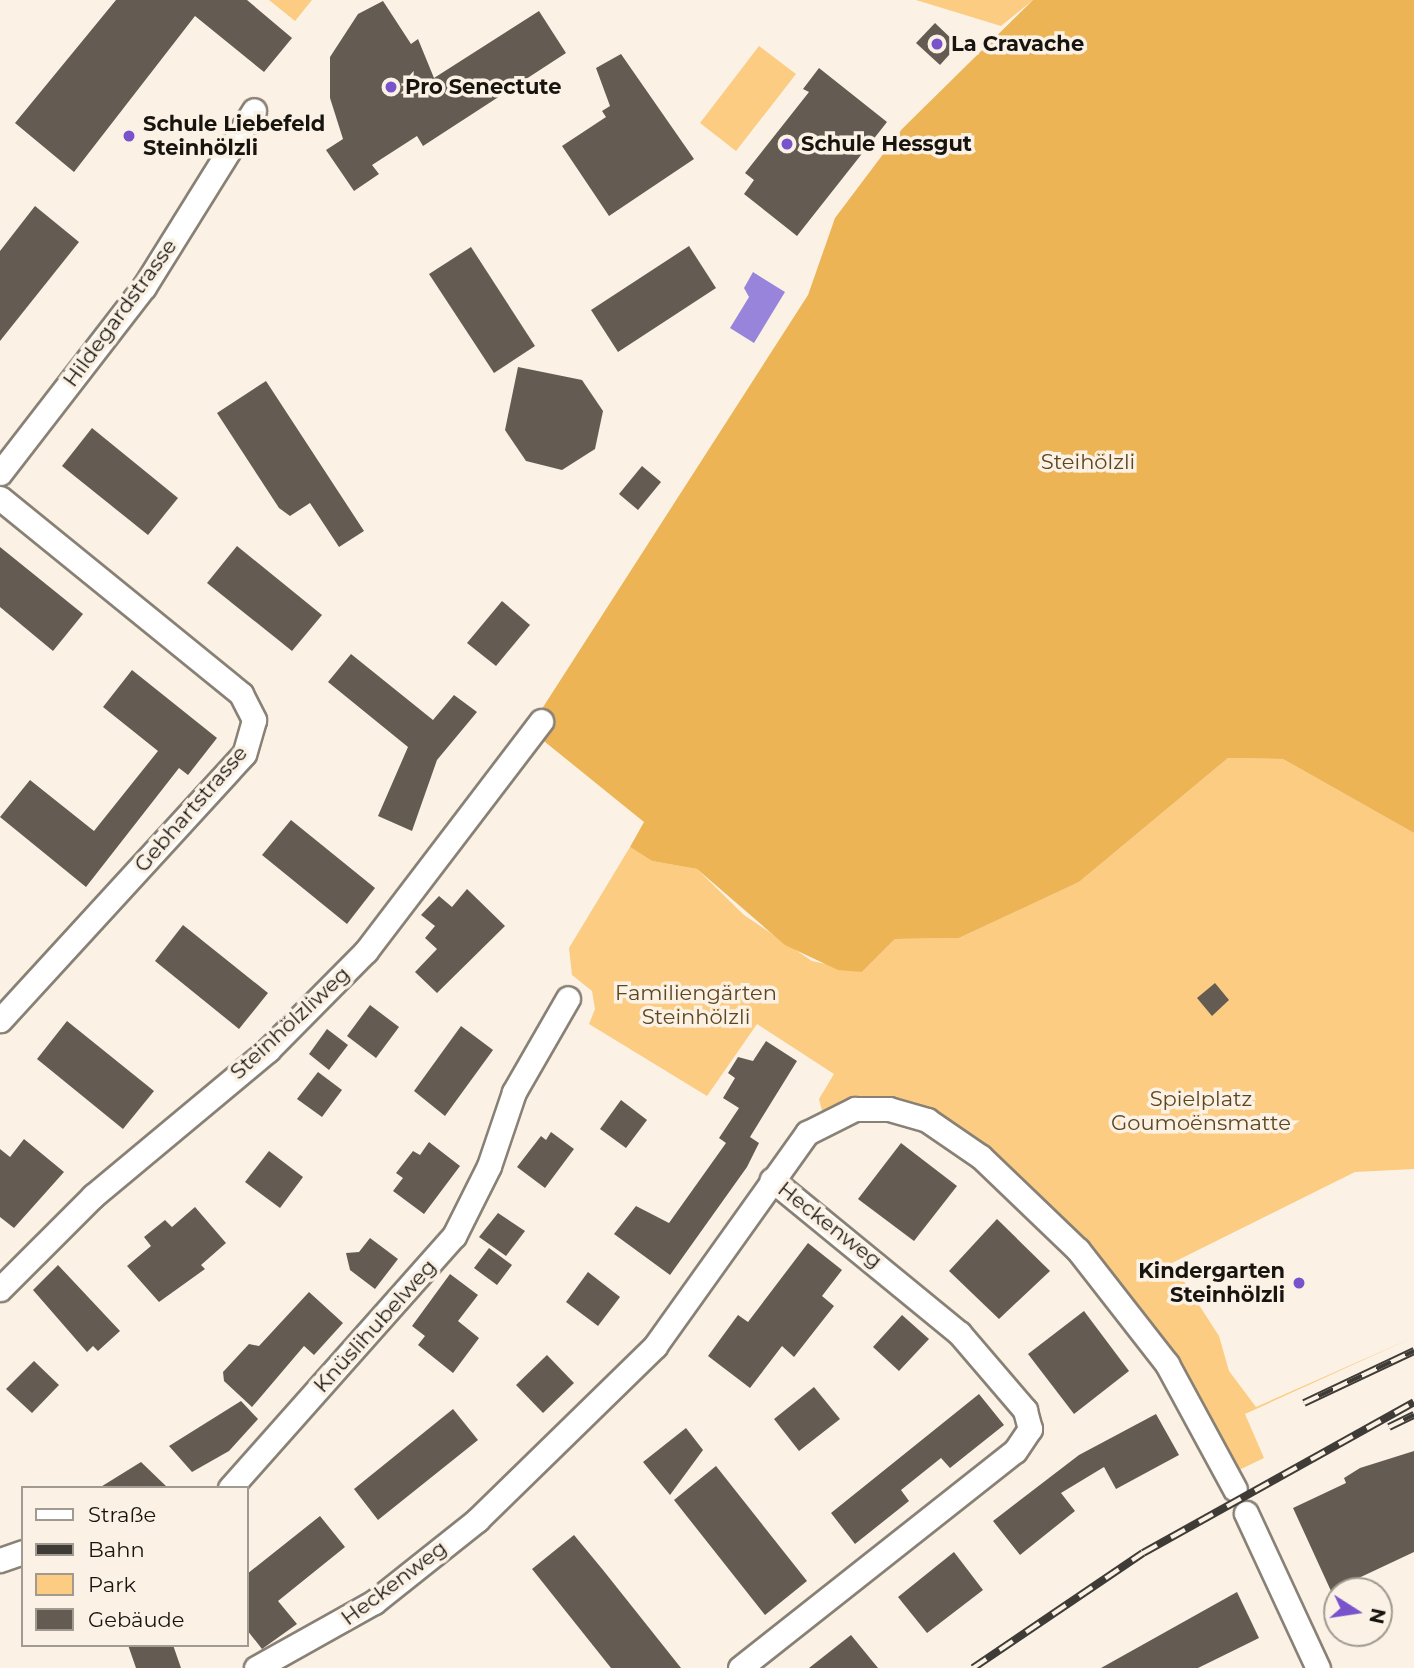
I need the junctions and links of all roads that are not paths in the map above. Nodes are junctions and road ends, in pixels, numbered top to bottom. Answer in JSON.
{"nodes":[{"id":1,"x":254,"y":110,"type":"dead end"},
{"id":2,"x":0,"y":473,"type":"edge"},
{"id":3,"x":0,"y":498,"type":"edge"},
{"id":4,"x":541,"y":721,"type":"dead end"},
{"id":5,"x":568,"y":998,"type":"dead end"},
{"id":6,"x":0,"y":1020,"type":"edge"},
{"id":7,"x":772,"y":1180,"type":"junction"},
{"id":8,"x":0,"y":1289,"type":"edge"},
{"id":9,"x":232,"y":1486,"type":"edge"},
{"id":10,"x":1235,"y":1489,"type":"dead end"},
{"id":11,"x":1246,"y":1513,"type":"dead end"},
{"id":12,"x":21,"y":1553,"type":"edge"},
{"id":13,"x":0,"y":1560,"type":"edge"},
{"id":14,"x":256,"y":1668,"type":"edge"},
{"id":15,"x":740,"y":1668,"type":"edge"},
{"id":16,"x":1318,"y":1668,"type":"edge"}],
"edges":[{"from":1,"to":2,"type":"street","name":"Hildegardstrasse"},
{"from":3,"to":6,"type":"street","name":"Gebhartstrasse"},
{"from":4,"to":8,"type":"street","name":"Steinhölzliweg"},
{"from":5,"to":9,"type":"street","name":"Knüslihubelweg"},
{"from":7,"to":10,"type":"street"},
{"from":7,"to":14,"type":"street","name":"Heckenweg"},
{"from":7,"to":15,"type":"street","name":"Heckenweg"},
{"from":11,"to":16,"type":"street"},
{"from":12,"to":13,"type":"street"}]}
